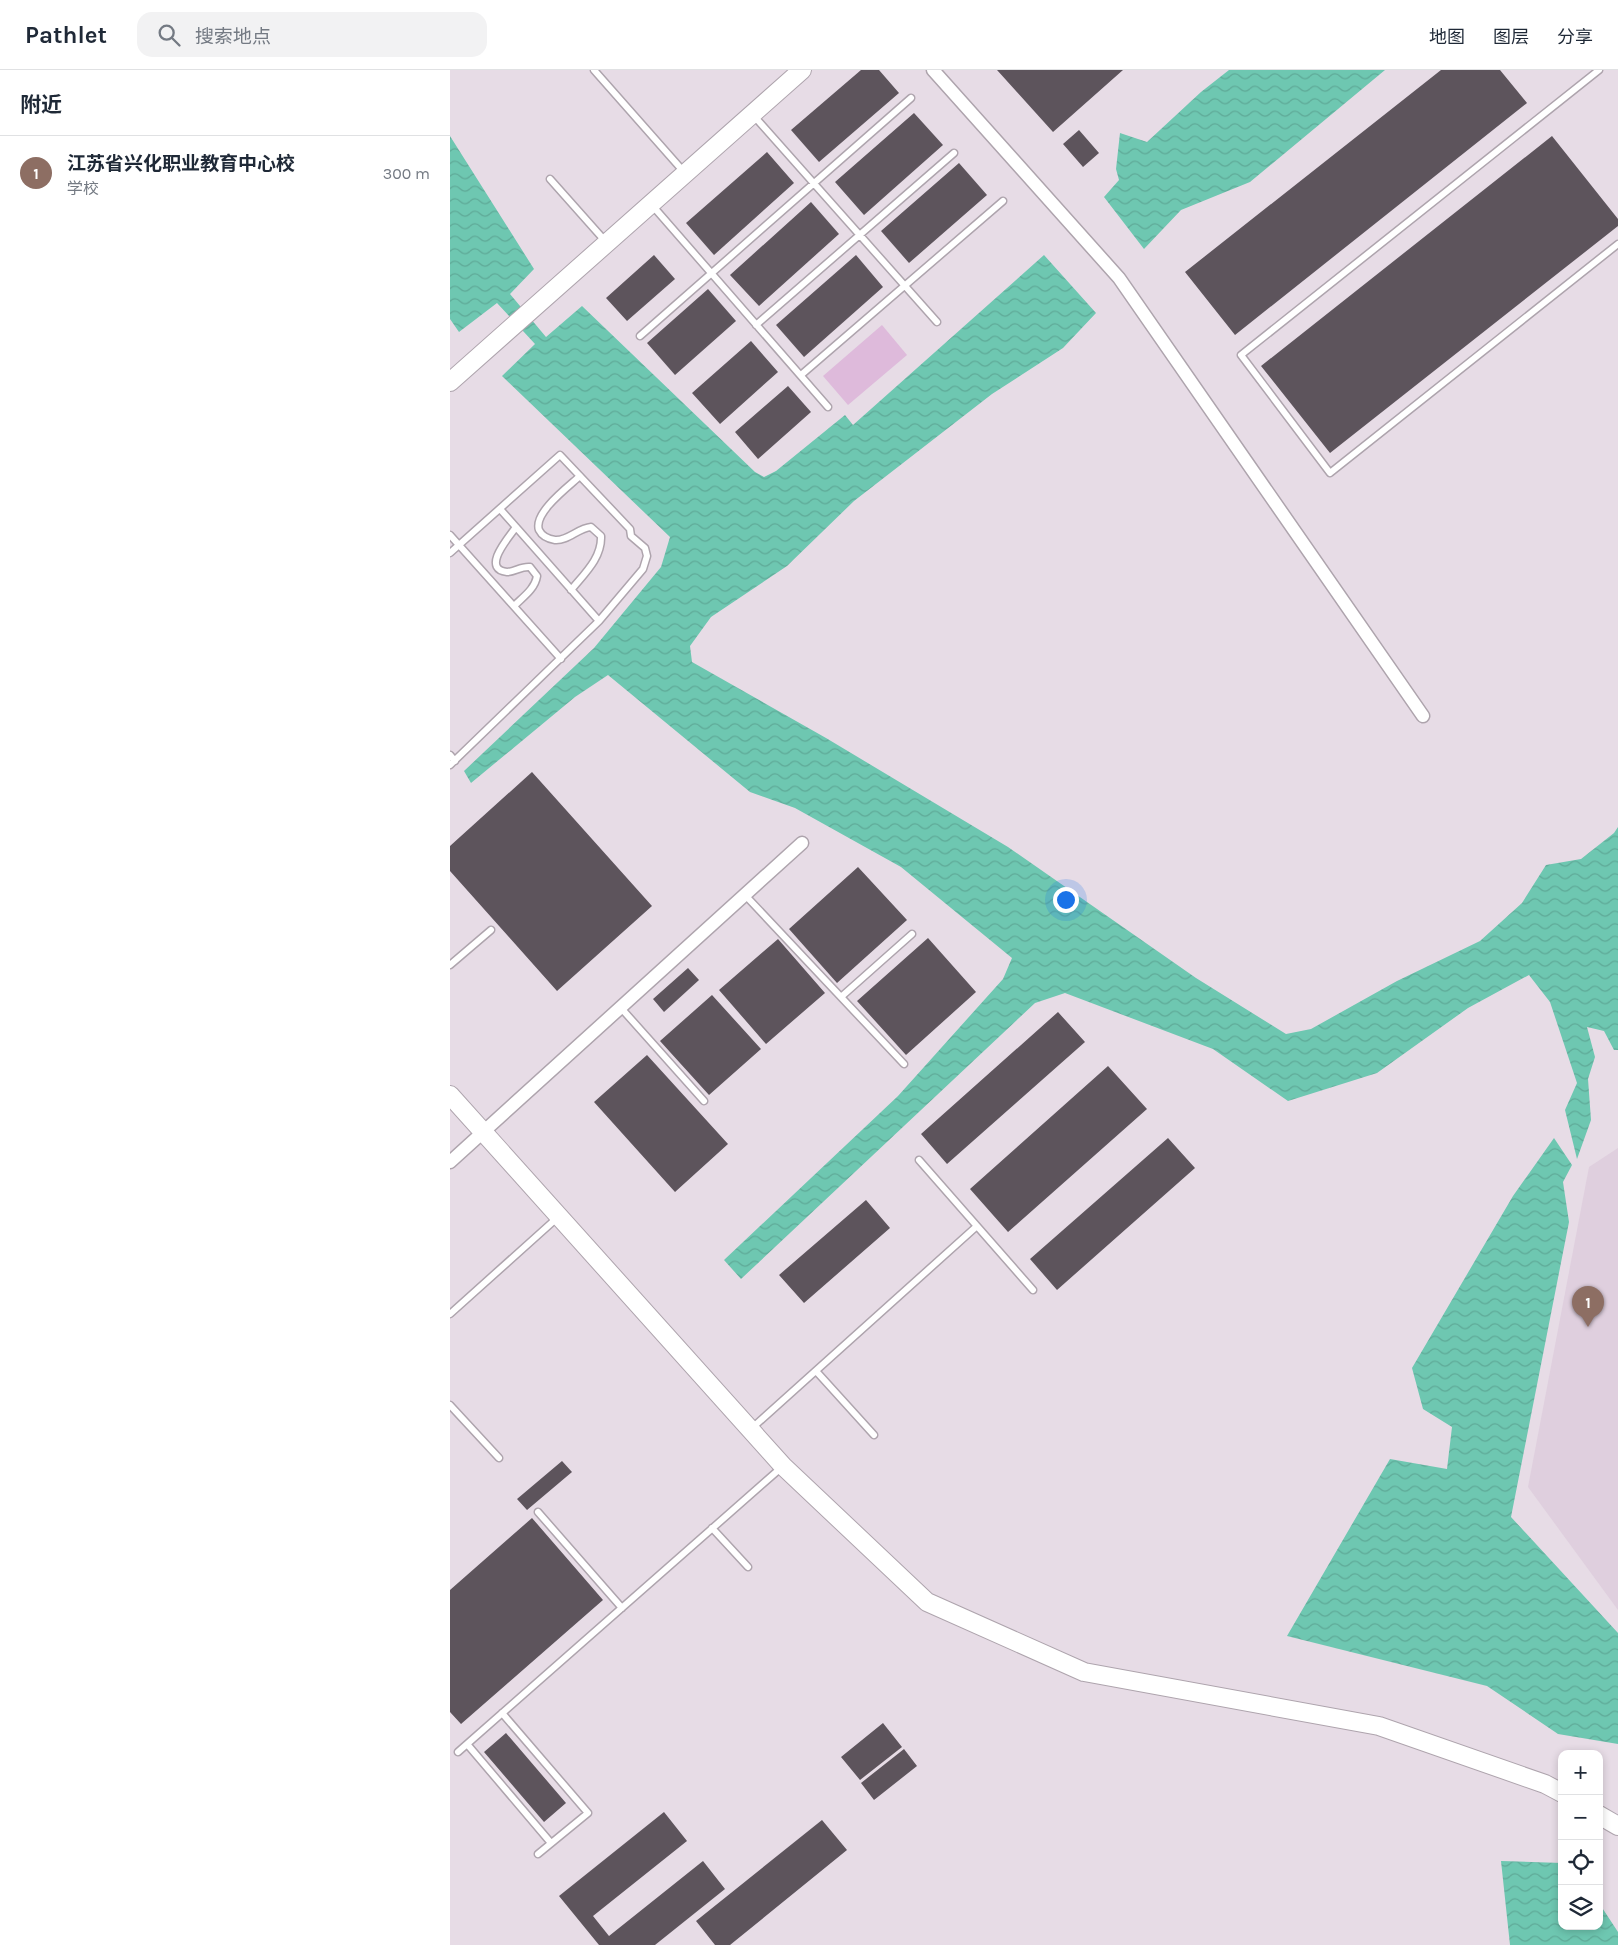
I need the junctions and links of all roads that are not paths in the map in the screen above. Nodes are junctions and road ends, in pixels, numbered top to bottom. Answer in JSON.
{"nodes":[{"id":1,"x":594,"y":70,"type":"edge"},
{"id":2,"x":802,"y":70,"type":"edge"},
{"id":3,"x":934,"y":70,"type":"edge"},
{"id":4,"x":1599,"y":70,"type":"edge"},
{"id":5,"x":911,"y":98,"type":"dead end"},
{"id":6,"x":752,"y":114,"type":"junction"},
{"id":7,"x":954,"y":153,"type":"dead end"},
{"id":8,"x":686,"y":173,"type":"junction"},
{"id":9,"x":550,"y":179,"type":"dead end"},
{"id":10,"x":814,"y":183,"type":"junction"},
{"id":11,"x":1003,"y":200,"type":"dead end"},
{"id":12,"x":651,"y":204,"type":"junction"},
{"id":13,"x":860,"y":235,"type":"junction"},
{"id":14,"x":607,"y":243,"type":"junction"},
{"id":15,"x":1618,"y":244,"type":"edge"},
{"id":16,"x":711,"y":273,"type":"junction"},
{"id":17,"x":904,"y":286,"type":"junction"},
{"id":18,"x":937,"y":322,"type":"dead end"},
{"id":19,"x":756,"y":325,"type":"junction"},
{"id":20,"x":640,"y":336,"type":"dead end"},
{"id":21,"x":801,"y":375,"type":"junction"},
{"id":22,"x":450,"y":382,"type":"edge"},
{"id":23,"x":828,"y":406,"type":"dead end"},
{"id":24,"x":580,"y":476,"type":"junction"},
{"id":25,"x":500,"y":509,"type":"junction"},
{"id":26,"x":516,"y":527,"type":"junction"},
{"id":27,"x":450,"y":535,"type":"edge"},
{"id":28,"x":459,"y":545,"type":"junction"},
{"id":29,"x":450,"y":553,"type":"edge"},
{"id":30,"x":571,"y":590,"type":"junction"},
{"id":31,"x":514,"y":606,"type":"junction"},
{"id":32,"x":599,"y":621,"type":"junction"},
{"id":33,"x":561,"y":659,"type":"junction"},
{"id":34,"x":1423,"y":716,"type":"dead end"},
{"id":35,"x":450,"y":755,"type":"edge"},
{"id":36,"x":453,"y":763,"type":"edge"},
{"id":37,"x":802,"y":843,"type":"dead end"},
{"id":38,"x":745,"y":895,"type":"junction"},
{"id":39,"x":491,"y":930,"type":"dead end"},
{"id":40,"x":912,"y":934,"type":"dead end"},
{"id":41,"x":450,"y":966,"type":"edge"},
{"id":42,"x":841,"y":997,"type":"junction"},
{"id":43,"x":621,"y":1008,"type":"junction"},
{"id":44,"x":904,"y":1064,"type":"dead end"},
{"id":45,"x":450,"y":1095,"type":"edge"},
{"id":46,"x":704,"y":1101,"type":"dead end"},
{"id":47,"x":484,"y":1132,"type":"junction"},
{"id":48,"x":919,"y":1160,"type":"dead end"},
{"id":49,"x":450,"y":1162,"type":"edge"},
{"id":50,"x":559,"y":1217,"type":"junction"},
{"id":51,"x":977,"y":1226,"type":"junction"},
{"id":52,"x":1032,"y":1290,"type":"dead end"},
{"id":53,"x":450,"y":1314,"type":"edge"},
{"id":54,"x":816,"y":1371,"type":"junction"},
{"id":55,"x":450,"y":1405,"type":"edge"},
{"id":56,"x":750,"y":1430,"type":"junction"},
{"id":57,"x":874,"y":1436,"type":"dead end"},
{"id":58,"x":499,"y":1458,"type":"dead end"},
{"id":59,"x":783,"y":1466,"type":"junction"},
{"id":60,"x":538,"y":1512,"type":"dead end"},
{"id":61,"x":712,"y":1528,"type":"junction"},
{"id":62,"x":748,"y":1567,"type":"dead end"},
{"id":63,"x":622,"y":1608,"type":"junction"},
{"id":64,"x":502,"y":1713,"type":"junction"},
{"id":65,"x":467,"y":1744,"type":"junction"},
{"id":66,"x":458,"y":1752,"type":"dead end"},
{"id":67,"x":1558,"y":1792,"type":"edge"},
{"id":68,"x":1603,"y":1817,"type":"edge"},
{"id":69,"x":1618,"y":1826,"type":"edge"},
{"id":70,"x":550,"y":1843,"type":"junction"},
{"id":71,"x":538,"y":1854,"type":"dead end"}],
"edges":[{"from":1,"to":8,"type":"lane"},
{"from":2,"to":6,"type":"street"},
{"from":3,"to":34,"type":"street"},
{"from":4,"to":15,"type":"lane"},
{"from":5,"to":10,"type":"lane"},
{"from":6,"to":8,"type":"street"},
{"from":6,"to":10,"type":"lane"},
{"from":7,"to":13,"type":"lane"},
{"from":8,"to":12,"type":"street"},
{"from":9,"to":14,"type":"lane"},
{"from":10,"to":13,"type":"lane"},
{"from":10,"to":16,"type":"lane"},
{"from":11,"to":17,"type":"lane"},
{"from":12,"to":14,"type":"street"},
{"from":12,"to":16,"type":"lane"},
{"from":13,"to":17,"type":"lane"},
{"from":13,"to":19,"type":"lane"},
{"from":14,"to":22,"type":"street"},
{"from":16,"to":19,"type":"lane"},
{"from":16,"to":20,"type":"lane"},
{"from":17,"to":18,"type":"lane"},
{"from":17,"to":21,"type":"lane"},
{"from":19,"to":21,"type":"lane"},
{"from":21,"to":23,"type":"lane"},
{"from":24,"to":25,"type":"lane"},
{"from":24,"to":30,"type":"lane"},
{"from":24,"to":32,"type":"lane"},
{"from":25,"to":26,"type":"lane"},
{"from":25,"to":28,"type":"lane"},
{"from":26,"to":30,"type":"lane"},
{"from":26,"to":31,"type":"lane"},
{"from":27,"to":28,"type":"lane"},
{"from":28,"to":29,"type":"lane"},
{"from":28,"to":31,"type":"lane"},
{"from":30,"to":32,"type":"lane"},
{"from":31,"to":33,"type":"lane"},
{"from":32,"to":33,"type":"lane"},
{"from":33,"to":36,"type":"lane"},
{"from":35,"to":36,"type":"lane"},
{"from":37,"to":38,"type":"street"},
{"from":38,"to":42,"type":"lane"},
{"from":38,"to":43,"type":"street"},
{"from":39,"to":41,"type":"lane"},
{"from":40,"to":42,"type":"lane"},
{"from":42,"to":44,"type":"lane"},
{"from":43,"to":46,"type":"lane"},
{"from":43,"to":47,"type":"street"},
{"from":45,"to":47,"type":"street"},
{"from":47,"to":49,"type":"street"},
{"from":47,"to":50,"type":"street"},
{"from":48,"to":51,"type":"lane"},
{"from":50,"to":53,"type":"lane"},
{"from":50,"to":56,"type":"street"},
{"from":51,"to":52,"type":"lane"},
{"from":51,"to":54,"type":"lane"},
{"from":54,"to":56,"type":"lane"},
{"from":54,"to":57,"type":"lane"},
{"from":55,"to":58,"type":"lane"},
{"from":56,"to":59,"type":"street"},
{"from":59,"to":61,"type":"lane"},
{"from":59,"to":67,"type":"street"},
{"from":60,"to":63,"type":"lane"},
{"from":61,"to":62,"type":"lane"},
{"from":61,"to":63,"type":"lane"},
{"from":63,"to":64,"type":"lane"},
{"from":64,"to":65,"type":"lane"},
{"from":64,"to":70,"type":"lane"},
{"from":65,"to":66,"type":"lane"},
{"from":65,"to":70,"type":"lane"},
{"from":68,"to":69,"type":"street"},
{"from":70,"to":71,"type":"lane"}]}
